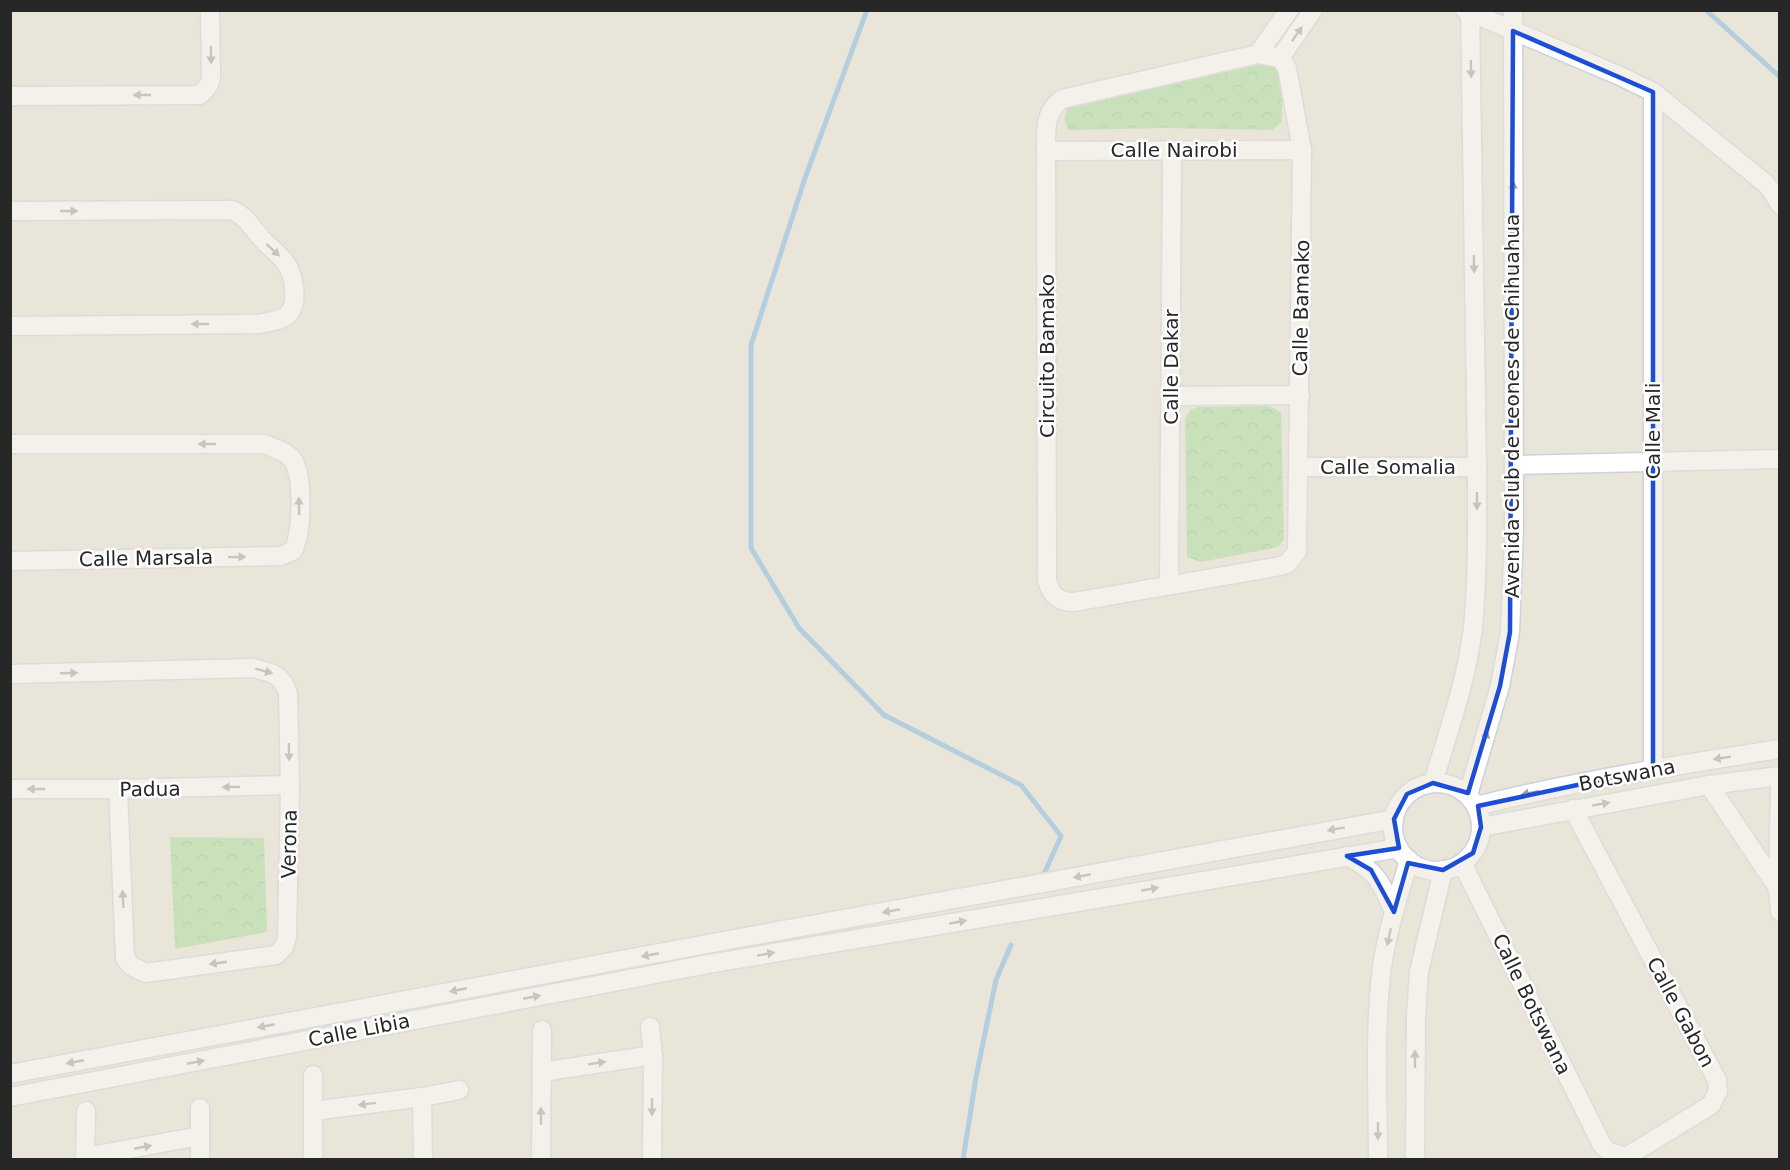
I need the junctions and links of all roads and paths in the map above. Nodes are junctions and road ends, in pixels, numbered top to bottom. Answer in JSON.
{"nodes":[{"id":1,"x":210,"y":10,"type":"edge"},
{"id":2,"x":1289,"y":10,"type":"edge"},
{"id":3,"x":1313,"y":10,"type":"edge"},
{"id":4,"x":1513,"y":10,"type":"edge"},
{"id":5,"x":1468,"y":11,"type":"edge"},
{"id":6,"x":1513,"y":31,"type":"junction"},
{"id":7,"x":1258,"y":54,"type":"junction"},
{"id":8,"x":1280,"y":58,"type":"junction"},
{"id":9,"x":1653,"y":92,"type":"junction"},
{"id":10,"x":10,"y":96,"type":"edge"},
{"id":11,"x":1172,"y":150,"type":"junction"},
{"id":12,"x":1302,"y":150,"type":"junction"},
{"id":13,"x":1046,"y":151,"type":"junction"},
{"id":14,"x":1779,"y":205,"type":"edge"},
{"id":15,"x":10,"y":211,"type":"edge"},
{"id":16,"x":10,"y":326,"type":"edge"},
{"id":17,"x":1300,"y":395,"type":"junction"},
{"id":18,"x":1171,"y":396,"type":"junction"},
{"id":19,"x":10,"y":444,"type":"edge"},
{"id":20,"x":1779,"y":459,"type":"edge"},
{"id":21,"x":1654,"y":461,"type":"junction"},
{"id":22,"x":1514,"y":465,"type":"junction"},
{"id":23,"x":1299,"y":467,"type":"junction"},
{"id":24,"x":1477,"y":467,"type":"junction"},
{"id":25,"x":10,"y":561,"type":"edge"},
{"id":26,"x":1169,"y":584,"type":"junction"},
{"id":27,"x":1056,"y":598,"type":"joint"},
{"id":28,"x":10,"y":674,"type":"edge"},
{"id":29,"x":1779,"y":749,"type":"edge"},
{"id":30,"x":1653,"y":769,"type":"junction"},
{"id":31,"x":1779,"y":776,"type":"edge"},
{"id":32,"x":1779,"y":782,"type":"edge"},
{"id":33,"x":1433,"y":783,"type":"junction"},
{"id":34,"x":290,"y":785,"type":"junction"},
{"id":35,"x":1709,"y":785,"type":"junction"},
{"id":36,"x":10,"y":789,"type":"edge"},
{"id":37,"x":118,"y":789,"type":"junction"},
{"id":38,"x":1472,"y":801,"type":"junction"},
{"id":39,"x":1573,"y":809,"type":"junction"},
{"id":40,"x":1394,"y":819,"type":"junction"},
{"id":41,"x":1481,"y":827,"type":"junction"},
{"id":42,"x":1404,"y":854,"type":"junction"},
{"id":43,"x":1347,"y":856,"type":"junction"},
{"id":44,"x":1462,"y":863,"type":"junction"},
{"id":45,"x":1443,"y":870,"type":"junction"},
{"id":46,"x":1778,"y":888,"type":"junction"},
{"id":47,"x":1394,"y":912,"type":"junction"},
{"id":48,"x":1779,"y":912,"type":"edge"},
{"id":49,"x":650,"y":1027,"type":"dead end"},
{"id":50,"x":542,"y":1030,"type":"dead end"},
{"id":51,"x":653,"y":1055,"type":"junction"},
{"id":52,"x":542,"y":1072,"type":"junction"},
{"id":53,"x":10,"y":1074,"type":"edge"},
{"id":54,"x":313,"y":1075,"type":"dead end"},
{"id":55,"x":459,"y":1090,"type":"dead end"},
{"id":56,"x":10,"y":1097,"type":"edge"},
{"id":57,"x":422,"y":1097,"type":"junction"},
{"id":58,"x":200,"y":1108,"type":"dead end"},
{"id":59,"x":86,"y":1111,"type":"dead end"},
{"id":60,"x":313,"y":1111,"type":"junction"},
{"id":61,"x":200,"y":1136,"type":"junction"},
{"id":62,"x":1602,"y":1145,"type":"joint"},
{"id":63,"x":85,"y":1158,"type":"edge"},
{"id":64,"x":200,"y":1160,"type":"edge"},
{"id":65,"x":313,"y":1160,"type":"edge"},
{"id":66,"x":423,"y":1160,"type":"edge"},
{"id":67,"x":541,"y":1160,"type":"edge"},
{"id":68,"x":652,"y":1160,"type":"edge"},
{"id":69,"x":1378,"y":1160,"type":"edge"},
{"id":70,"x":1415,"y":1160,"type":"edge"}],
"edges":[{"from":1,"to":10,"type":"street","one_way":true},
{"from":2,"to":7,"type":"street"},
{"from":8,"to":3,"type":"street","one_way":true},
{"from":4,"to":6,"type":"street","name":"Avenida Club de Leones de Chihuahua"},
{"from":5,"to":6,"type":"street"},
{"from":5,"to":24,"type":"street","name":"Avenida Club de Leones de Chihuahua","one_way":true},
{"from":6,"to":9,"type":"street"},
{"from":22,"to":6,"type":"street","name":"Avenida Club de Leones de Chihuahua","one_way":true},
{"from":7,"to":8,"type":"street"},
{"from":7,"to":13,"type":"street","name":"Circuito Bamako"},
{"from":8,"to":12,"type":"street","name":"Calle Bamako"},
{"from":9,"to":14,"type":"street"},
{"from":9,"to":21,"type":"street","name":"Calle Mali"},
{"from":11,"to":12,"type":"street","name":"Calle Nairobi"},
{"from":11,"to":13,"type":"street","name":"Calle Nairobi"},
{"from":11,"to":18,"type":"street","name":"Calle Dakar"},
{"from":12,"to":17,"type":"street","name":"Calle Bamako"},
{"from":13,"to":27,"type":"street","name":"Circuito Bamako"},
{"from":15,"to":16,"type":"street","one_way":true},
{"from":17,"to":18,"type":"street"},
{"from":17,"to":23,"type":"street","name":"Calle Bamako"},
{"from":18,"to":26,"type":"street","name":"Calle Dakar"},
{"from":25,"to":19,"type":"street","name":"Calle Marsala","one_way":true},
{"from":20,"to":21,"type":"street"},
{"from":21,"to":22,"type":"street"},
{"from":21,"to":30,"type":"street","name":"Calle Mali"},
{"from":38,"to":22,"type":"street","name":"Avenida Club de Leones de Chihuahua","one_way":true},
{"from":23,"to":24,"type":"street","name":"Calle Somalia"},
{"from":23,"to":26,"type":"street","name":"Calle Bamako"},
{"from":24,"to":33,"type":"street","name":"Avenida Club de Leones de Chihuahua","one_way":true},
{"from":26,"to":27,"type":"street","name":"Calle Bamako"},
{"from":28,"to":34,"type":"street","name":"Verona","one_way":true},
{"from":29,"to":30,"type":"street","name":"Botswana","one_way":true},
{"from":30,"to":38,"type":"street","name":"Botswana","one_way":true},
{"from":31,"to":35,"type":"street","name":"Botswana"},
{"from":32,"to":46,"type":"street"},
{"from":33,"to":38,"type":"street"},
{"from":33,"to":40,"type":"street"},
{"from":34,"to":37,"type":"street","name":"Padua","one_way":true},
{"from":34,"to":37,"type":"street","name":"Verona","one_way":true},
{"from":39,"to":35,"type":"street","name":"Botswana","one_way":true},
{"from":35,"to":46,"type":"street"},
{"from":37,"to":36,"type":"street","name":"Padua","one_way":true},
{"from":38,"to":41,"type":"street"},
{"from":39,"to":41,"type":"street","name":"Botswana"},
{"from":39,"to":62,"type":"street","name":"Calle Gabon"},
{"from":40,"to":42,"type":"street"},
{"from":40,"to":53,"type":"street","name":"Calle Libia","one_way":true},
{"from":41,"to":44,"type":"street"},
{"from":42,"to":43,"type":"street","name":"Calle Libia"},
{"from":42,"to":45,"type":"street"},
{"from":42,"to":47,"type":"street"},
{"from":43,"to":47,"type":"street"},
{"from":56,"to":43,"type":"street","name":"Calle Libia","one_way":true},
{"from":44,"to":45,"type":"street"},
{"from":44,"to":62,"type":"street","name":"Calle Botswana"},
{"from":70,"to":45,"type":"street","one_way":true},
{"from":46,"to":48,"type":"street"},
{"from":47,"to":69,"type":"street","one_way":true},
{"from":49,"to":51,"type":"street"},
{"from":50,"to":52,"type":"street"},
{"from":52,"to":51,"type":"street","one_way":true},
{"from":51,"to":68,"type":"street","one_way":true},
{"from":67,"to":52,"type":"street","one_way":true},
{"from":54,"to":60,"type":"street"},
{"from":55,"to":57,"type":"street"},
{"from":57,"to":60,"type":"street","one_way":true},
{"from":57,"to":66,"type":"street"},
{"from":58,"to":61,"type":"street"},
{"from":59,"to":63,"type":"street"},
{"from":60,"to":65,"type":"street"},
{"from":63,"to":61,"type":"street","one_way":true},
{"from":61,"to":64,"type":"street"}]}
